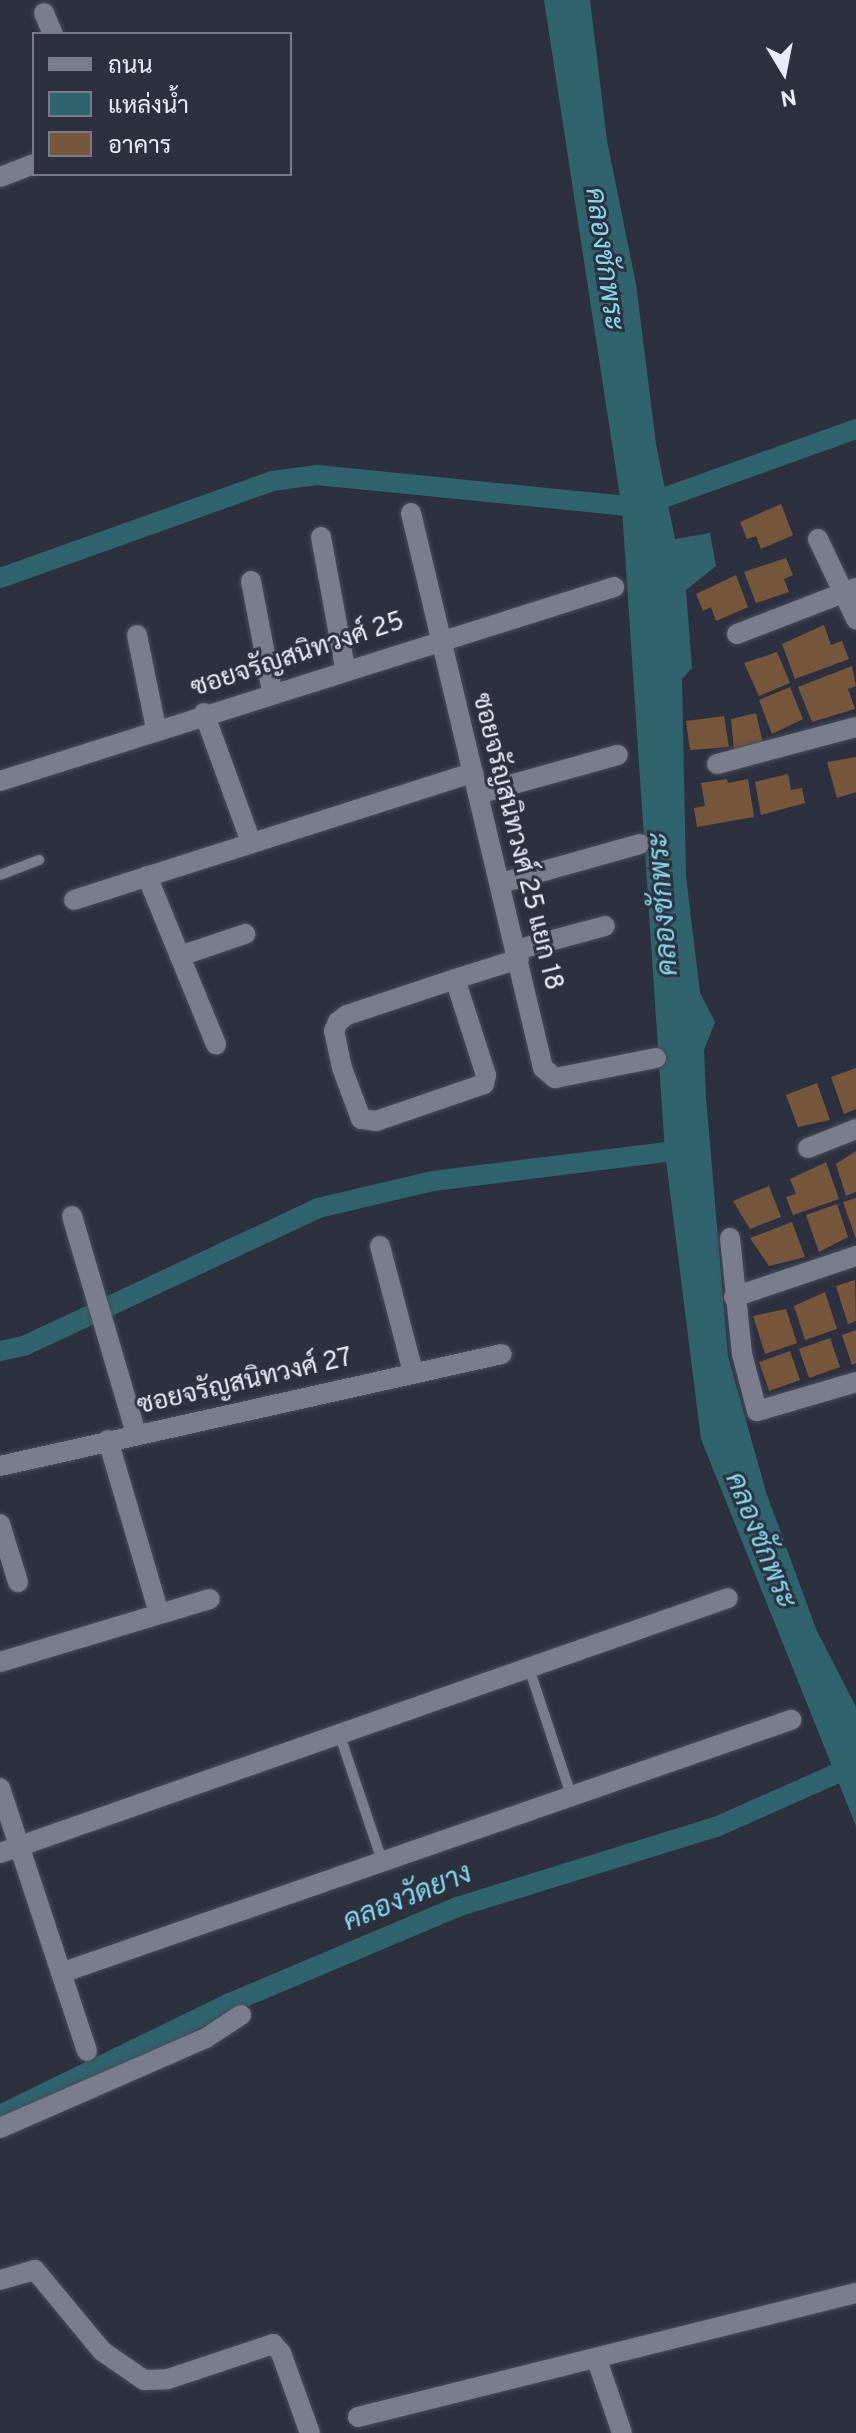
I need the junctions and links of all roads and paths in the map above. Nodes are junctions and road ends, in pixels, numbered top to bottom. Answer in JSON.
{"nodes":[{"id":1,"x":44,"y":13,"type":"dead end"},
{"id":2,"x":52,"y":32,"type":"edge"},
{"id":3,"x":32,"y":165,"type":"edge"},
{"id":4,"x":0,"y":177,"type":"edge"},
{"id":5,"x":411,"y":513,"type":"dead end"},
{"id":6,"x":321,"y":537,"type":"dead end"},
{"id":7,"x":818,"y":539,"type":"dead end"},
{"id":8,"x":251,"y":581,"type":"dead end"},
{"id":9,"x":614,"y":587,"type":"dead end"},
{"id":10,"x":850,"y":590,"type":"edge"},
{"id":11,"x":856,"y":619,"type":"edge"},
{"id":12,"x":737,"y":634,"type":"dead end"},
{"id":13,"x":137,"y":635,"type":"dead end"},
{"id":14,"x":437,"y":639,"type":"junction"},
{"id":15,"x":345,"y":668,"type":"junction"},
{"id":16,"x":272,"y":691,"type":"junction"},
{"id":17,"x":204,"y":713,"type":"junction"},
{"id":18,"x":856,"y":727,"type":"edge"},
{"id":19,"x":156,"y":728,"type":"junction"},
{"id":20,"x":618,"y":755,"type":"dead end"},
{"id":21,"x":717,"y":764,"type":"dead end"},
{"id":22,"x":473,"y":773,"type":"junction"},
{"id":23,"x":0,"y":781,"type":"edge"},
{"id":24,"x":478,"y":794,"type":"junction"},
{"id":25,"x":251,"y":842,"type":"junction"},
{"id":26,"x":640,"y":844,"type":"dead end"},
{"id":27,"x":39,"y":860,"type":"dead end"},
{"id":28,"x":0,"y":875,"type":"edge"},
{"id":29,"x":147,"y":876,"type":"junction"},
{"id":30,"x":501,"y":883,"type":"junction"},
{"id":31,"x":74,"y":900,"type":"dead end"},
{"id":32,"x":605,"y":926,"type":"dead end"},
{"id":33,"x":245,"y":934,"type":"dead end"},
{"id":34,"x":518,"y":955,"type":"junction"},
{"id":35,"x":180,"y":956,"type":"junction"},
{"id":36,"x":455,"y":979,"type":"junction"},
{"id":37,"x":216,"y":1044,"type":"dead end"},
{"id":38,"x":656,"y":1058,"type":"dead end"},
{"id":39,"x":856,"y":1129,"type":"edge"},
{"id":40,"x":808,"y":1148,"type":"dead end"},
{"id":41,"x":72,"y":1216,"type":"dead end"},
{"id":42,"x":730,"y":1238,"type":"dead end"},
{"id":43,"x":380,"y":1246,"type":"dead end"},
{"id":44,"x":856,"y":1256,"type":"edge"},
{"id":45,"x":734,"y":1297,"type":"junction"},
{"id":46,"x":502,"y":1354,"type":"dead end"},
{"id":47,"x":413,"y":1372,"type":"junction"},
{"id":48,"x":856,"y":1382,"type":"edge"},
{"id":49,"x":136,"y":1434,"type":"junction"},
{"id":50,"x":108,"y":1440,"type":"junction"},
{"id":51,"x":0,"y":1466,"type":"edge"},
{"id":52,"x":0,"y":1524,"type":"edge"},
{"id":53,"x":18,"y":1582,"type":"dead end"},
{"id":54,"x":728,"y":1598,"type":"dead end"},
{"id":55,"x":210,"y":1599,"type":"dead end"},
{"id":56,"x":159,"y":1613,"type":"junction"},
{"id":57,"x":0,"y":1662,"type":"edge"},
{"id":58,"x":529,"y":1668,"type":"junction"},
{"id":59,"x":791,"y":1720,"type":"dead end"},
{"id":60,"x":339,"y":1733,"type":"junction"},
{"id":61,"x":0,"y":1788,"type":"edge"},
{"id":62,"x":572,"y":1798,"type":"junction"},
{"id":63,"x":10,"y":1850,"type":"edge"},
{"id":64,"x":382,"y":1861,"type":"junction"},
{"id":65,"x":61,"y":1973,"type":"junction"},
{"id":66,"x":241,"y":2015,"type":"dead end"},
{"id":67,"x":87,"y":2051,"type":"dead end"},
{"id":68,"x":0,"y":2128,"type":"edge"},
{"id":69,"x":0,"y":2280,"type":"edge"},
{"id":70,"x":856,"y":2293,"type":"edge"},
{"id":71,"x":597,"y":2360,"type":"junction"},
{"id":72,"x":358,"y":2417,"type":"dead end"},
{"id":73,"x":310,"y":2433,"type":"edge"},
{"id":74,"x":622,"y":2433,"type":"edge"}],
"edges":[{"from":1,"to":2,"type":"street"},
{"from":3,"to":4,"type":"street"},
{"from":5,"to":14,"type":"street","name":"ซอยจรัญสนิทวงศ์ 25 แยก 18"},
{"from":6,"to":15,"type":"street"},
{"from":7,"to":10,"type":"street"},
{"from":8,"to":16,"type":"street"},
{"from":9,"to":14,"type":"street","name":"ซอยจรัญสนิทวงศ์ 25"},
{"from":10,"to":11,"type":"street"},
{"from":10,"to":12,"type":"street"},
{"from":13,"to":19,"type":"street"},
{"from":14,"to":15,"type":"street","name":"ซอยจรัญสนิทวงศ์ 25"},
{"from":14,"to":22,"type":"street","name":"ซอยจรัญสนิทวงศ์ 25 แยก 18"},
{"from":15,"to":16,"type":"street","name":"ซอยจรัญสนิทวงศ์ 25"},
{"from":16,"to":17,"type":"street","name":"ซอยจรัญสนิทวงศ์ 25"},
{"from":17,"to":19,"type":"street","name":"ซอยจรัญสนิทวงศ์ 25"},
{"from":17,"to":25,"type":"street"},
{"from":18,"to":21,"type":"street"},
{"from":19,"to":23,"type":"street","name":"ซอยจรัญสนิทวงศ์ 25"},
{"from":20,"to":24,"type":"street"},
{"from":22,"to":24,"type":"street","name":"ซอยจรัญสนิทวงศ์ 25 แยก 18"},
{"from":22,"to":25,"type":"street"},
{"from":24,"to":30,"type":"street","name":"ซอยจรัญสนิทวงศ์ 25 แยก 18"},
{"from":25,"to":29,"type":"street"},
{"from":26,"to":30,"type":"street"},
{"from":27,"to":28,"type":"lane"},
{"from":29,"to":31,"type":"street"},
{"from":29,"to":35,"type":"street"},
{"from":30,"to":34,"type":"street","name":"ซอยจรัญสนิทวงศ์ 25 แยก 18"},
{"from":32,"to":34,"type":"street"},
{"from":33,"to":35,"type":"street"},
{"from":34,"to":36,"type":"street"},
{"from":34,"to":38,"type":"street","name":"ซอยจรัญสนิทวงศ์ 25 แยก 18"},
{"from":35,"to":37,"type":"street"},
{"from":36,"to":36,"type":"street"},
{"from":39,"to":40,"type":"street"},
{"from":41,"to":49,"type":"street"},
{"from":42,"to":45,"type":"street"},
{"from":43,"to":47,"type":"street"},
{"from":44,"to":45,"type":"street"},
{"from":45,"to":48,"type":"street"},
{"from":46,"to":47,"type":"street","name":"ซอยจรัญสนิทวงศ์ 27"},
{"from":47,"to":49,"type":"street","name":"ซอยจรัญสนิทวงศ์ 27"},
{"from":49,"to":50,"type":"street","name":"ซอยจรัญสนิทวงศ์ 27"},
{"from":50,"to":51,"type":"street","name":"ซอยจรัญสนิทวงศ์ 27"},
{"from":50,"to":56,"type":"street"},
{"from":52,"to":53,"type":"street"},
{"from":54,"to":58,"type":"street"},
{"from":55,"to":56,"type":"street"},
{"from":56,"to":57,"type":"street"},
{"from":58,"to":60,"type":"street"},
{"from":58,"to":62,"type":"lane"},
{"from":59,"to":62,"type":"street"},
{"from":60,"to":63,"type":"street"},
{"from":60,"to":64,"type":"lane"},
{"from":61,"to":63,"type":"street"},
{"from":62,"to":64,"type":"street"},
{"from":63,"to":65,"type":"street"},
{"from":64,"to":65,"type":"street"},
{"from":65,"to":67,"type":"street"},
{"from":66,"to":68,"type":"street"},
{"from":69,"to":73,"type":"street"},
{"from":70,"to":71,"type":"street"},
{"from":71,"to":72,"type":"street"},
{"from":71,"to":74,"type":"street"}]}
